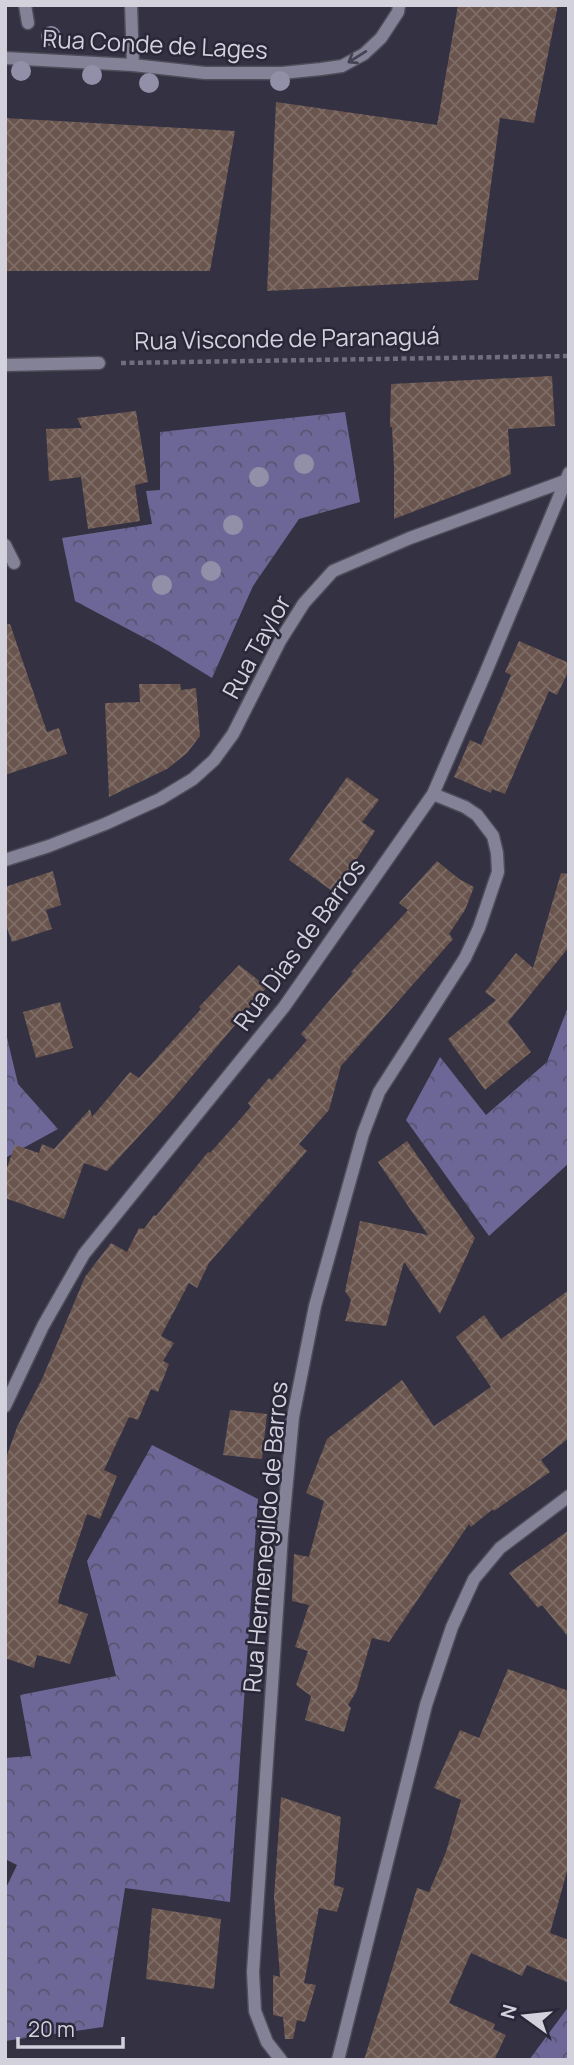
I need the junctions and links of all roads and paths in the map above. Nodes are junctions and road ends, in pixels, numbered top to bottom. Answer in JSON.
{"nodes":[{"id":1,"x":25,"y":5,"type":"edge"},
{"id":2,"x":131,"y":5,"type":"edge"},
{"id":3,"x":399,"y":5,"type":"edge"},
{"id":4,"x":28,"y":23,"type":"dead end"},
{"id":5,"x":5,"y":58,"type":"edge"},
{"id":6,"x":134,"y":65,"type":"junction"},
{"id":7,"x":569,"y":356,"type":"edge"},
{"id":8,"x":99,"y":363,"type":"joint"},
{"id":9,"x":5,"y":365,"type":"edge"},
{"id":10,"x":567,"y":477,"type":"edge"},
{"id":11,"x":5,"y":545,"type":"edge"},
{"id":12,"x":14,"y":563,"type":"dead end"},
{"id":13,"x":433,"y":794,"type":"junction"},
{"id":14,"x":5,"y":860,"type":"edge"},
{"id":15,"x":5,"y":1406,"type":"edge"},
{"id":16,"x":569,"y":1496,"type":"edge"},
{"id":17,"x":281,"y":2060,"type":"edge"},
{"id":18,"x":338,"y":2060,"type":"edge"}],
"edges":[{"from":1,"to":4,"type":"street"},
{"from":2,"to":6,"type":"street"},
{"from":3,"to":6,"type":"street","name":"Rua Conde de Lages","one_way":true},
{"from":5,"to":6,"type":"street","name":"Rua Conde de Lages"},
{"from":7,"to":8,"type":"path","name":"Rua Visconde de Paranaguá"},
{"from":8,"to":9,"type":"street","name":"Rua Visconde de Paranaguá"},
{"from":10,"to":13,"type":"street","name":"Rua Dias de Barros"},
{"from":10,"to":14,"type":"street","name":"Rua Taylor"},
{"from":11,"to":12,"type":"street"},
{"from":13,"to":15,"type":"street","name":"Rua Dias de Barros"},
{"from":13,"to":17,"type":"street","name":"Rua Hermenegildo de Barros"},
{"from":16,"to":18,"type":"street"}]}
